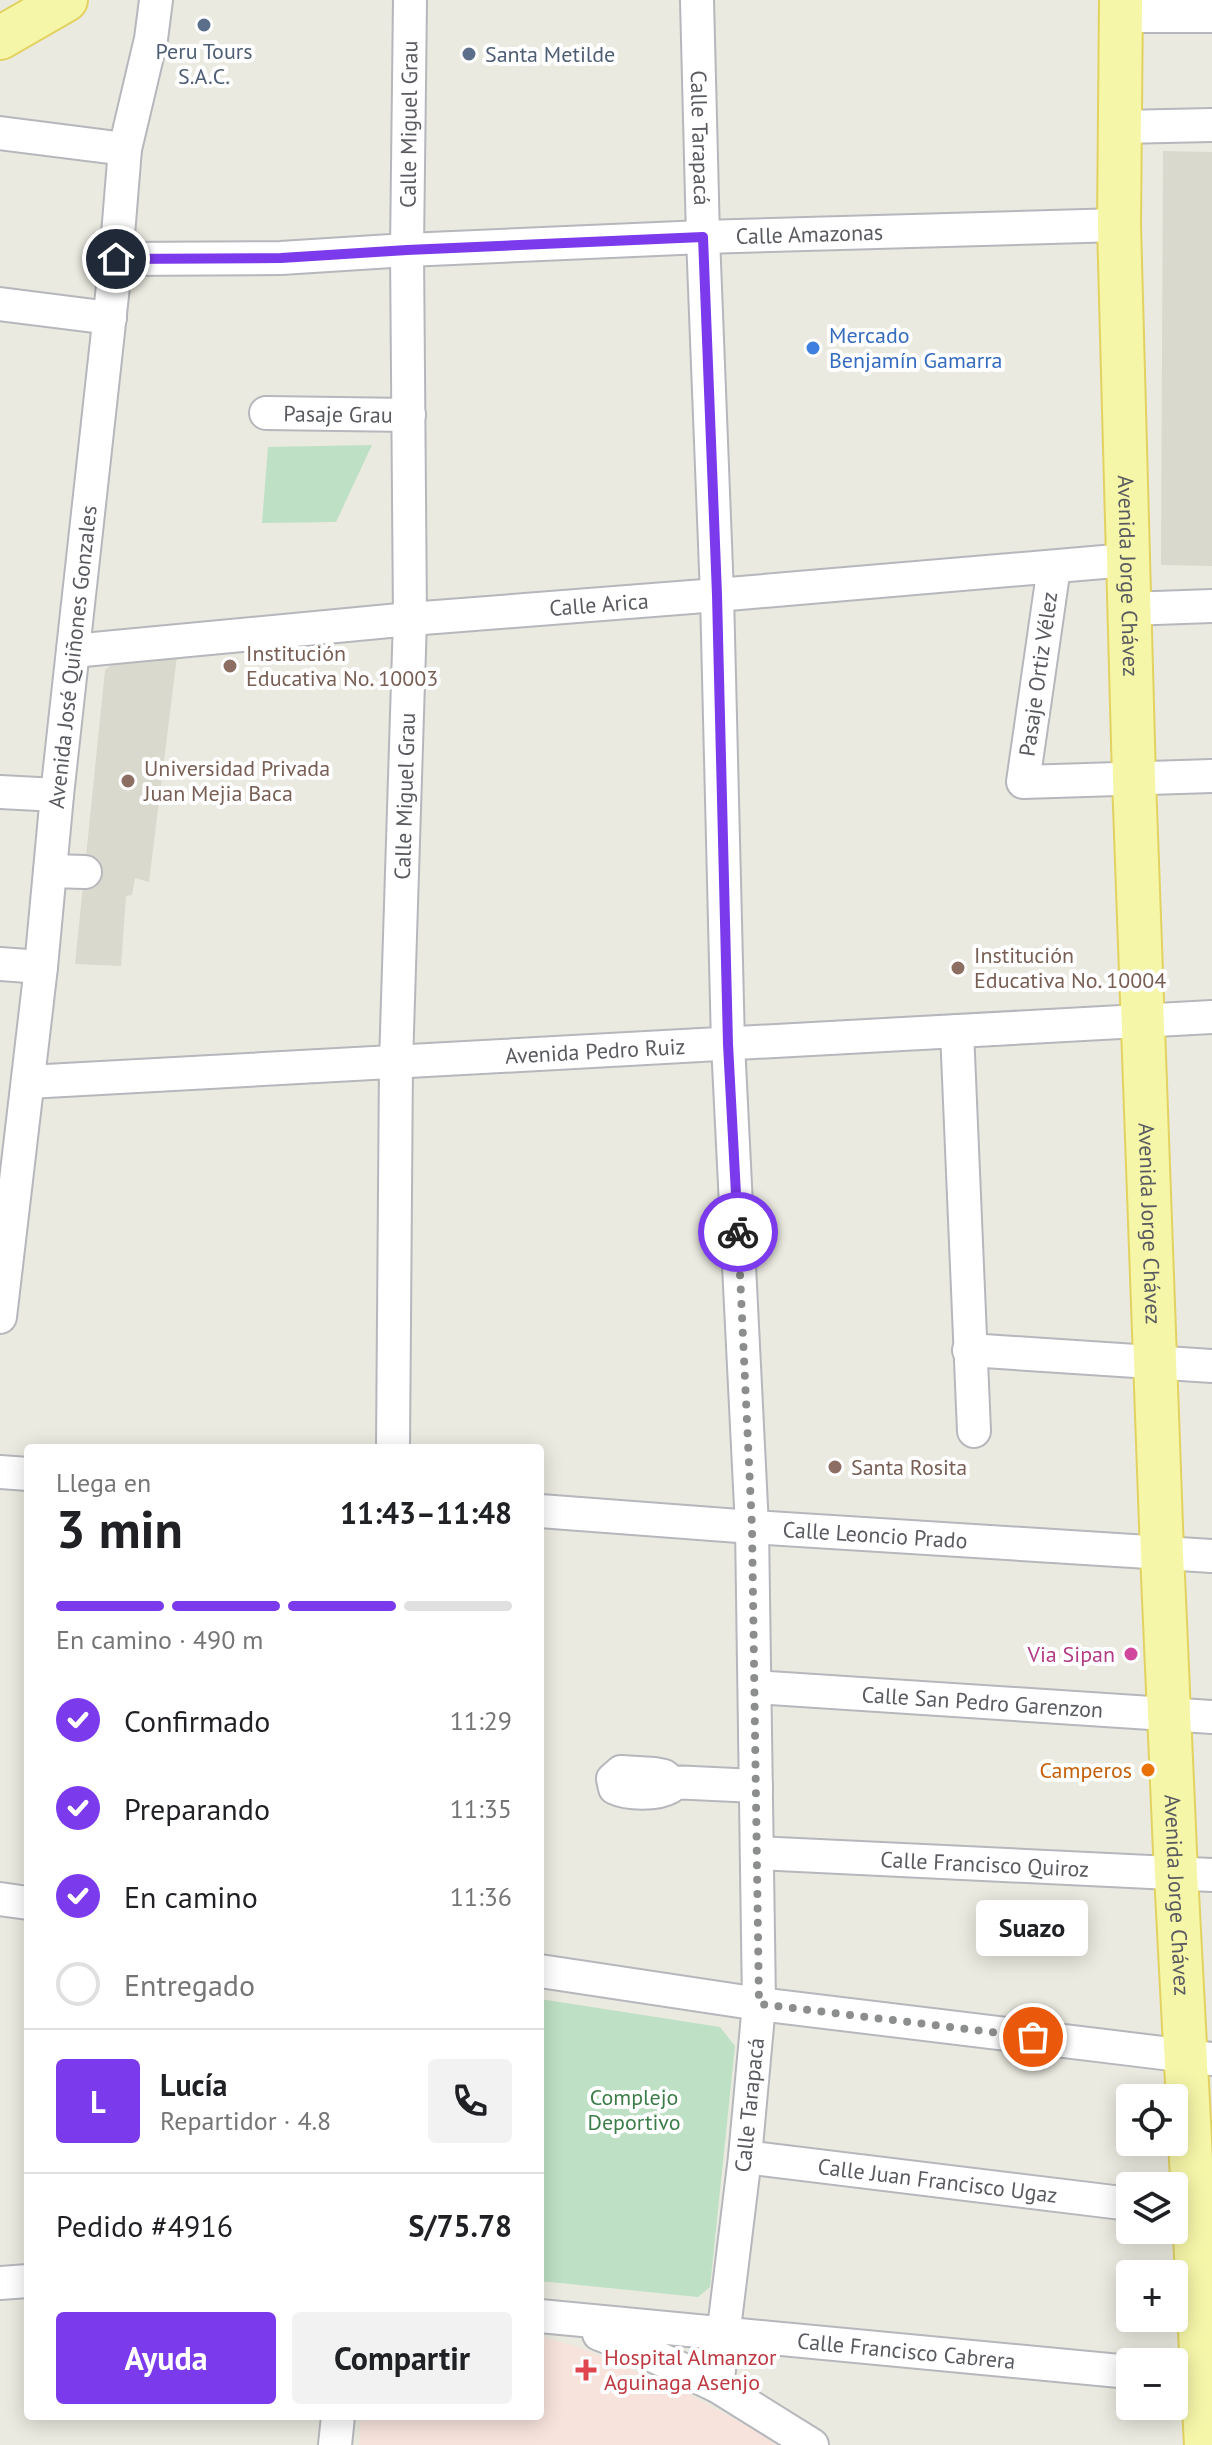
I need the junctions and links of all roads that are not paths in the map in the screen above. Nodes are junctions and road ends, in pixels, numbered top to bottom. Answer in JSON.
{"nodes":[{"id":1,"x":66,"y":0,"type":"edge"},
{"id":2,"x":156,"y":0,"type":"edge"},
{"id":3,"x":410,"y":0,"type":"edge"},
{"id":4,"x":697,"y":0,"type":"edge"},
{"id":5,"x":1120,"y":8,"type":"edge"},
{"id":6,"x":1212,"y":16,"type":"edge"},
{"id":7,"x":0,"y":38,"type":"edge"},
{"id":8,"x":1212,"y":125,"type":"edge"},
{"id":9,"x":1120,"y":127,"type":"junction"},
{"id":10,"x":0,"y":133,"type":"edge"},
{"id":11,"x":125,"y":149,"type":"junction"},
{"id":12,"x":1119,"y":225,"type":"junction"},
{"id":13,"x":703,"y":237,"type":"junction"},
{"id":14,"x":407,"y":250,"type":"junction"},
{"id":15,"x":116,"y":259,"type":"junction"},
{"id":16,"x":0,"y":304,"type":"edge"},
{"id":17,"x":110,"y":318,"type":"junction"},
{"id":18,"x":266,"y":413,"type":"dead end"},
{"id":19,"x":409,"y":415,"type":"junction"},
{"id":20,"x":1127,"y":560,"type":"junction"},
{"id":21,"x":1054,"y":567,"type":"junction"},
{"id":22,"x":717,"y":595,"type":"junction"},
{"id":23,"x":1212,"y":606,"type":"edge"},
{"id":24,"x":1128,"y":609,"type":"junction"},
{"id":25,"x":410,"y":619,"type":"junction"},
{"id":26,"x":73,"y":651,"type":"junction"},
{"id":27,"x":1212,"y":776,"type":"edge"},
{"id":28,"x":1134,"y":779,"type":"junction"},
{"id":29,"x":0,"y":792,"type":"edge"},
{"id":30,"x":57,"y":795,"type":"junction"},
{"id":31,"x":49,"y":880,"type":"junction"},
{"id":32,"x":84,"y":882,"type":"dead end"},
{"id":33,"x":0,"y":964,"type":"edge"},
{"id":34,"x":41,"y":967,"type":"junction"},
{"id":35,"x":1212,"y":1017,"type":"edge"},
{"id":36,"x":1143,"y":1020,"type":"junction"},
{"id":37,"x":957,"y":1031,"type":"junction"},
{"id":38,"x":728,"y":1044,"type":"junction"},
{"id":39,"x":396,"y":1063,"type":"junction"},
{"id":40,"x":28,"y":1082,"type":"junction"},
{"id":41,"x":1,"y":1304,"type":"edge"},
{"id":42,"x":969,"y":1350,"type":"junction"},
{"id":43,"x":1154,"y":1362,"type":"junction"},
{"id":44,"x":1212,"y":1366,"type":"edge"},
{"id":45,"x":974,"y":1431,"type":"dead end"},
{"id":46,"x":393,"y":1444,"type":"edge"},
{"id":47,"x":0,"y":1472,"type":"edge"},
{"id":48,"x":24,"y":1474,"type":"edge"},
{"id":49,"x":544,"y":1511,"type":"edge"},
{"id":50,"x":752,"y":1527,"type":"junction"},
{"id":51,"x":1162,"y":1553,"type":"junction"},
{"id":52,"x":1212,"y":1556,"type":"edge"},
{"id":53,"x":755,"y":1687,"type":"junction"},
{"id":54,"x":1169,"y":1714,"type":"junction"},
{"id":55,"x":1212,"y":1717,"type":"edge"},
{"id":56,"x":671,"y":1782,"type":"dead end"},
{"id":57,"x":756,"y":1786,"type":"junction"},
{"id":58,"x":757,"y":1853,"type":"junction"},
{"id":59,"x":1194,"y":1874,"type":"edge"},
{"id":60,"x":0,"y":1899,"type":"edge"},
{"id":61,"x":24,"y":1902,"type":"edge"},
{"id":62,"x":544,"y":1972,"type":"edge"},
{"id":63,"x":759,"y":2004,"type":"junction"},
{"id":64,"x":1199,"y":2058,"type":"edge"},
{"id":65,"x":745,"y":2157,"type":"junction"},
{"id":66,"x":1116,"y":2202,"type":"edge"},
{"id":67,"x":1193,"y":2212,"type":"edge"},
{"id":68,"x":24,"y":2281,"type":"edge"},
{"id":69,"x":0,"y":2283,"type":"edge"},
{"id":70,"x":548,"y":2317,"type":"edge"},
{"id":71,"x":723,"y":2334,"type":"junction"},
{"id":72,"x":1116,"y":2371,"type":"edge"},
{"id":73,"x":1196,"y":2378,"type":"edge"},
{"id":74,"x":717,"y":2386,"type":"junction"},
{"id":75,"x":338,"y":2420,"type":"edge"},
{"id":76,"x":335,"y":2445,"type":"edge"},
{"id":77,"x":812,"y":2445,"type":"edge"},
{"id":78,"x":1206,"y":2445,"type":"edge"}],
"edges":[{"from":1,"to":7,"type":"main road"},
{"from":2,"to":11,"type":"street","name":"Avenida José Quiñones Gonzales"},
{"from":3,"to":14,"type":"street","name":"Calle Miguel Grau"},
{"from":4,"to":13,"type":"street","name":"Calle Tarapacá"},
{"from":5,"to":6,"type":"street"},
{"from":5,"to":9,"type":"main road","name":"Avenida Jorge Chávez"},
{"from":8,"to":9,"type":"street"},
{"from":9,"to":12,"type":"main road","name":"Avenida Jorge Chávez"},
{"from":10,"to":11,"type":"street"},
{"from":11,"to":15,"type":"street","name":"Avenida José Quiñones Gonzales"},
{"from":12,"to":13,"type":"street","name":"Calle Amazonas"},
{"from":12,"to":20,"type":"main road","name":"Avenida Jorge Chávez"},
{"from":13,"to":14,"type":"street","name":"Calle Amazonas"},
{"from":13,"to":22,"type":"street","name":"Calle Tarapacá"},
{"from":14,"to":15,"type":"street","name":"Calle Amazonas"},
{"from":14,"to":19,"type":"street","name":"Calle Miguel Grau"},
{"from":15,"to":17,"type":"street","name":"Avenida José Quiñones Gonzales"},
{"from":16,"to":17,"type":"street"},
{"from":17,"to":26,"type":"street","name":"Avenida José Quiñones Gonzales"},
{"from":18,"to":19,"type":"street","name":"Pasaje Grau"},
{"from":19,"to":25,"type":"street","name":"Calle Miguel Grau"},
{"from":20,"to":21,"type":"street","name":"Calle Arica"},
{"from":20,"to":24,"type":"main road","name":"Avenida Jorge Chávez"},
{"from":21,"to":22,"type":"street","name":"Calle Arica"},
{"from":21,"to":28,"type":"street","name":"Pasaje Ortiz Vélez"},
{"from":22,"to":25,"type":"street","name":"Calle Arica"},
{"from":22,"to":38,"type":"street","name":"Calle Tarapacá"},
{"from":23,"to":24,"type":"street"},
{"from":24,"to":28,"type":"main road","name":"Avenida Jorge Chávez"},
{"from":25,"to":26,"type":"street","name":"Calle Arica"},
{"from":25,"to":39,"type":"street","name":"Calle Miguel Grau"},
{"from":26,"to":30,"type":"street","name":"Avenida José Quiñones Gonzales"},
{"from":27,"to":28,"type":"street"},
{"from":28,"to":36,"type":"main road","name":"Avenida Jorge Chávez"},
{"from":29,"to":30,"type":"street"},
{"from":30,"to":31,"type":"street","name":"Avenida José Quiñones Gonzales"},
{"from":31,"to":32,"type":"street"},
{"from":31,"to":34,"type":"street","name":"Avenida José Quiñones Gonzales"},
{"from":33,"to":34,"type":"street"},
{"from":34,"to":40,"type":"street","name":"Avenida José Quiñones Gonzales"},
{"from":35,"to":36,"type":"street","name":"Avenida Pedro Ruiz"},
{"from":36,"to":37,"type":"street","name":"Avenida Pedro Ruiz"},
{"from":36,"to":43,"type":"main road","name":"Avenida Jorge Chávez"},
{"from":37,"to":38,"type":"street","name":"Avenida Pedro Ruiz"},
{"from":37,"to":42,"type":"street"},
{"from":38,"to":39,"type":"street","name":"Avenida Pedro Ruiz"},
{"from":38,"to":50,"type":"street","name":"Calle Tarapacá"},
{"from":39,"to":40,"type":"street","name":"Avenida Pedro Ruiz"},
{"from":39,"to":46,"type":"street","name":"Calle Miguel Grau"},
{"from":40,"to":41,"type":"street","name":"Avenida José Quiñones Gonzales"},
{"from":42,"to":43,"type":"street"},
{"from":42,"to":45,"type":"street"},
{"from":43,"to":44,"type":"street"},
{"from":43,"to":51,"type":"main road","name":"Avenida Jorge Chávez"},
{"from":47,"to":48,"type":"street"},
{"from":49,"to":50,"type":"street","name":"Calle Leoncio Prado"},
{"from":50,"to":51,"type":"street","name":"Calle Leoncio Prado"},
{"from":50,"to":53,"type":"street","name":"Calle Tarapacá"},
{"from":51,"to":52,"type":"street","name":"Calle Leoncio Prado"},
{"from":51,"to":54,"type":"main road","name":"Avenida Jorge Chávez"},
{"from":53,"to":54,"type":"street","name":"Calle San Pedro Garenzon"},
{"from":53,"to":57,"type":"street","name":"Calle Tarapacá"},
{"from":54,"to":55,"type":"street","name":"Calle San Pedro Garenzon"},
{"from":54,"to":59,"type":"main road","name":"Avenida Jorge Chávez"},
{"from":56,"to":57,"type":"street"},
{"from":57,"to":58,"type":"street","name":"Calle Tarapacá"},
{"from":58,"to":59,"type":"street","name":"Calle Francisco Quiroz"},
{"from":58,"to":63,"type":"street","name":"Calle Tarapacá"},
{"from":59,"to":64,"type":"main road","name":"Avenida Jorge Chávez"},
{"from":60,"to":61,"type":"street"},
{"from":62,"to":63,"type":"street"},
{"from":63,"to":64,"type":"street"},
{"from":63,"to":65,"type":"street","name":"Calle Tarapacá"},
{"from":64,"to":67,"type":"main road","name":"Avenida Jorge Chávez"},
{"from":65,"to":66,"type":"street","name":"Calle Juan Francisco Ugaz"},
{"from":65,"to":71,"type":"street","name":"Calle Tarapacá"},
{"from":67,"to":73,"type":"main road","name":"Avenida Jorge Chávez"},
{"from":68,"to":69,"type":"street"},
{"from":70,"to":71,"type":"street","name":"Calle Francisco Cabrera"},
{"from":70,"to":74,"type":"street"},
{"from":71,"to":72,"type":"street","name":"Calle Francisco Cabrera"},
{"from":71,"to":74,"type":"street","name":"Calle Tarapacá"},
{"from":73,"to":78,"type":"main road","name":"Avenida Jorge Chávez"},
{"from":74,"to":77,"type":"street"},
{"from":75,"to":76,"type":"street"}]}
